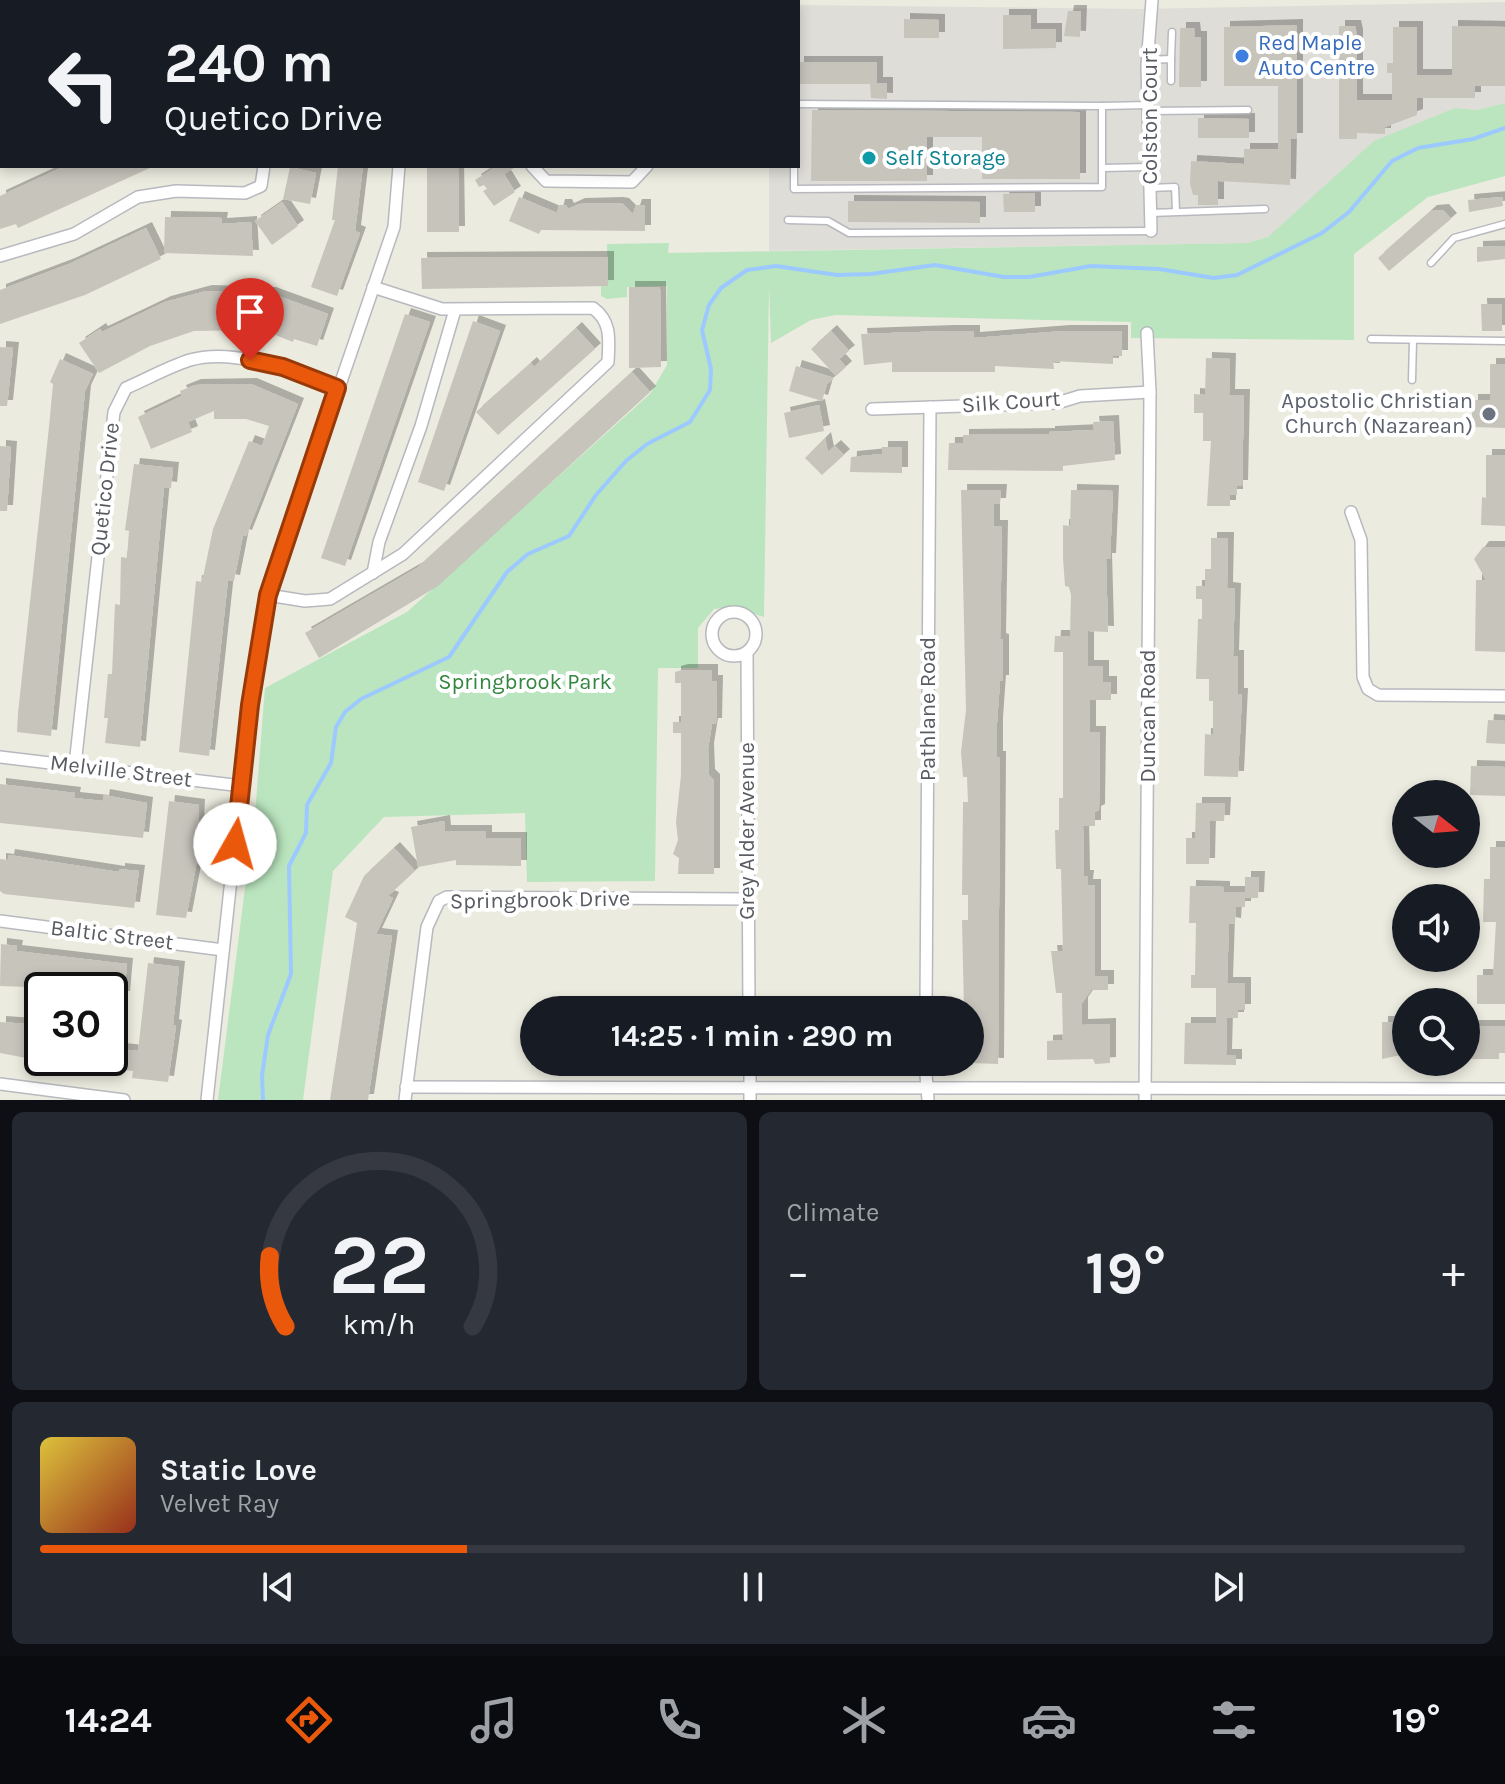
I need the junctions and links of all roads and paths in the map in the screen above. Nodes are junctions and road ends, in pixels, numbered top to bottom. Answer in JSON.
{"nodes":[{"id":1,"x":1152,"y":0,"type":"edge"},
{"id":2,"x":1172,"y":32,"type":"dead end"},
{"id":3,"x":1171,"y":59,"type":"junction"},
{"id":4,"x":1148,"y":60,"type":"junction"},
{"id":5,"x":1171,"y":81,"type":"dead end"},
{"id":6,"x":800,"y":104,"type":"edge"},
{"id":7,"x":1102,"y":106,"type":"junction"},
{"id":8,"x":1149,"y":108,"type":"junction"},
{"id":9,"x":1248,"y":110,"type":"dead end"},
{"id":10,"x":1149,"y":167,"type":"junction"},
{"id":11,"x":264,"y":168,"type":"edge"},
{"id":12,"x":399,"y":168,"type":"edge"},
{"id":13,"x":534,"y":168,"type":"edge"},
{"id":14,"x":645,"y":168,"type":"edge"},
{"id":15,"x":794,"y":168,"type":"edge"},
{"id":16,"x":1102,"y":168,"type":"junction"},
{"id":17,"x":1150,"y":188,"type":"junction"},
{"id":18,"x":1265,"y":209,"type":"dead end"},
{"id":19,"x":1176,"y":211,"type":"junction"},
{"id":20,"x":1150,"y":213,"type":"junction"},
{"id":21,"x":788,"y":220,"type":"dead end"},
{"id":22,"x":1505,"y":224,"type":"edge"},
{"id":23,"x":1151,"y":231,"type":"joint"},
{"id":24,"x":0,"y":256,"type":"edge"},
{"id":25,"x":1431,"y":263,"type":"dead end"},
{"id":26,"x":373,"y":287,"type":"junction"},
{"id":27,"x":455,"y":310,"type":"junction"},
{"id":28,"x":1147,"y":333,"type":"dead end"},
{"id":29,"x":1371,"y":339,"type":"dead end"},
{"id":30,"x":1413,"y":340,"type":"junction"},
{"id":31,"x":1505,"y":341,"type":"edge"},
{"id":32,"x":1412,"y":380,"type":"dead end"},
{"id":33,"x":337,"y":388,"type":"junction"},
{"id":34,"x":1150,"y":392,"type":"junction"},
{"id":35,"x":930,"y":407,"type":"junction"},
{"id":36,"x":872,"y":409,"type":"dead end"},
{"id":37,"x":1351,"y":512,"type":"dead end"},
{"id":38,"x":373,"y":573,"type":"junction"},
{"id":39,"x":268,"y":595,"type":"junction"},
{"id":40,"x":747,"y":652,"type":"junction"},
{"id":41,"x":1505,"y":696,"type":"edge"},
{"id":42,"x":0,"y":757,"type":"edge"},
{"id":43,"x":75,"y":765,"type":"junction"},
{"id":44,"x":242,"y":786,"type":"junction"},
{"id":45,"x":747,"y":899,"type":"junction"},
{"id":46,"x":0,"y":921,"type":"edge"},
{"id":47,"x":223,"y":950,"type":"junction"},
{"id":48,"x":749,"y":996,"type":"edge"},
{"id":49,"x":926,"y":996,"type":"edge"},
{"id":50,"x":0,"y":1084,"type":"edge"},
{"id":51,"x":1505,"y":1089,"type":"edge"},
{"id":52,"x":31,"y":1094,"type":"edge"},
{"id":53,"x":406,"y":1094,"type":"edge"},
{"id":54,"x":750,"y":1094,"type":"edge"},
{"id":55,"x":927,"y":1095,"type":"edge"},
{"id":56,"x":1145,"y":1095,"type":"edge"},
{"id":57,"x":124,"y":1100,"type":"edge"},
{"id":58,"x":207,"y":1100,"type":"edge"}],
"edges":[{"from":1,"to":4,"type":"street","name":"Colston Court"},
{"from":2,"to":3,"type":"lane"},
{"from":3,"to":4,"type":"lane"},
{"from":3,"to":5,"type":"lane"},
{"from":4,"to":8,"type":"street","name":"Colston Court"},
{"from":6,"to":7,"type":"lane"},
{"from":7,"to":8,"type":"lane"},
{"from":7,"to":16,"type":"lane"},
{"from":8,"to":9,"type":"lane"},
{"from":8,"to":10,"type":"street","name":"Colston Court"},
{"from":10,"to":16,"type":"lane"},
{"from":10,"to":17,"type":"street","name":"Colston Court"},
{"from":11,"to":24,"type":"street"},
{"from":12,"to":26,"type":"street"},
{"from":13,"to":14,"type":"street"},
{"from":15,"to":16,"type":"lane"},
{"from":17,"to":19,"type":"lane"},
{"from":17,"to":20,"type":"street","name":"Colston Court"},
{"from":18,"to":19,"type":"lane"},
{"from":19,"to":20,"type":"lane"},
{"from":20,"to":23,"type":"street","name":"Colston Court"},
{"from":21,"to":23,"type":"lane"},
{"from":22,"to":25,"type":"lane"},
{"from":26,"to":27,"type":"street"},
{"from":26,"to":33,"type":"street"},
{"from":27,"to":38,"type":"street"},
{"from":27,"to":38,"type":"street"},
{"from":28,"to":34,"type":"street","name":"Duncan Road"},
{"from":29,"to":30,"type":"lane"},
{"from":30,"to":31,"type":"lane"},
{"from":30,"to":32,"type":"lane"},
{"from":33,"to":39,"type":"street"},
{"from":33,"to":43,"type":"street","name":"Quetico Drive"},
{"from":34,"to":35,"type":"street","name":"Silk Court"},
{"from":34,"to":56,"type":"street","name":"Duncan Road"},
{"from":35,"to":36,"type":"street","name":"Silk Court"},
{"from":35,"to":49,"type":"street","name":"Pathlane Road"},
{"from":37,"to":41,"type":"street"},
{"from":38,"to":39,"type":"street"},
{"from":39,"to":44,"type":"street"},
{"from":40,"to":40,"type":"street","name":"Grey Alder Avenue"},
{"from":40,"to":45,"type":"street","name":"Grey Alder Avenue"},
{"from":42,"to":43,"type":"street","name":"Melville Street"},
{"from":43,"to":44,"type":"street","name":"Melville Street"},
{"from":44,"to":47,"type":"street"},
{"from":45,"to":48,"type":"street","name":"Grey Alder Avenue"},
{"from":45,"to":53,"type":"street","name":"Springbrook Drive"},
{"from":46,"to":47,"type":"street","name":"Baltic Street"},
{"from":47,"to":58,"type":"street"},
{"from":50,"to":52,"type":"street"},
{"from":51,"to":56,"type":"street"},
{"from":52,"to":57,"type":"street"},
{"from":53,"to":54,"type":"street"},
{"from":54,"to":55,"type":"street"},
{"from":55,"to":56,"type":"street"}]}
